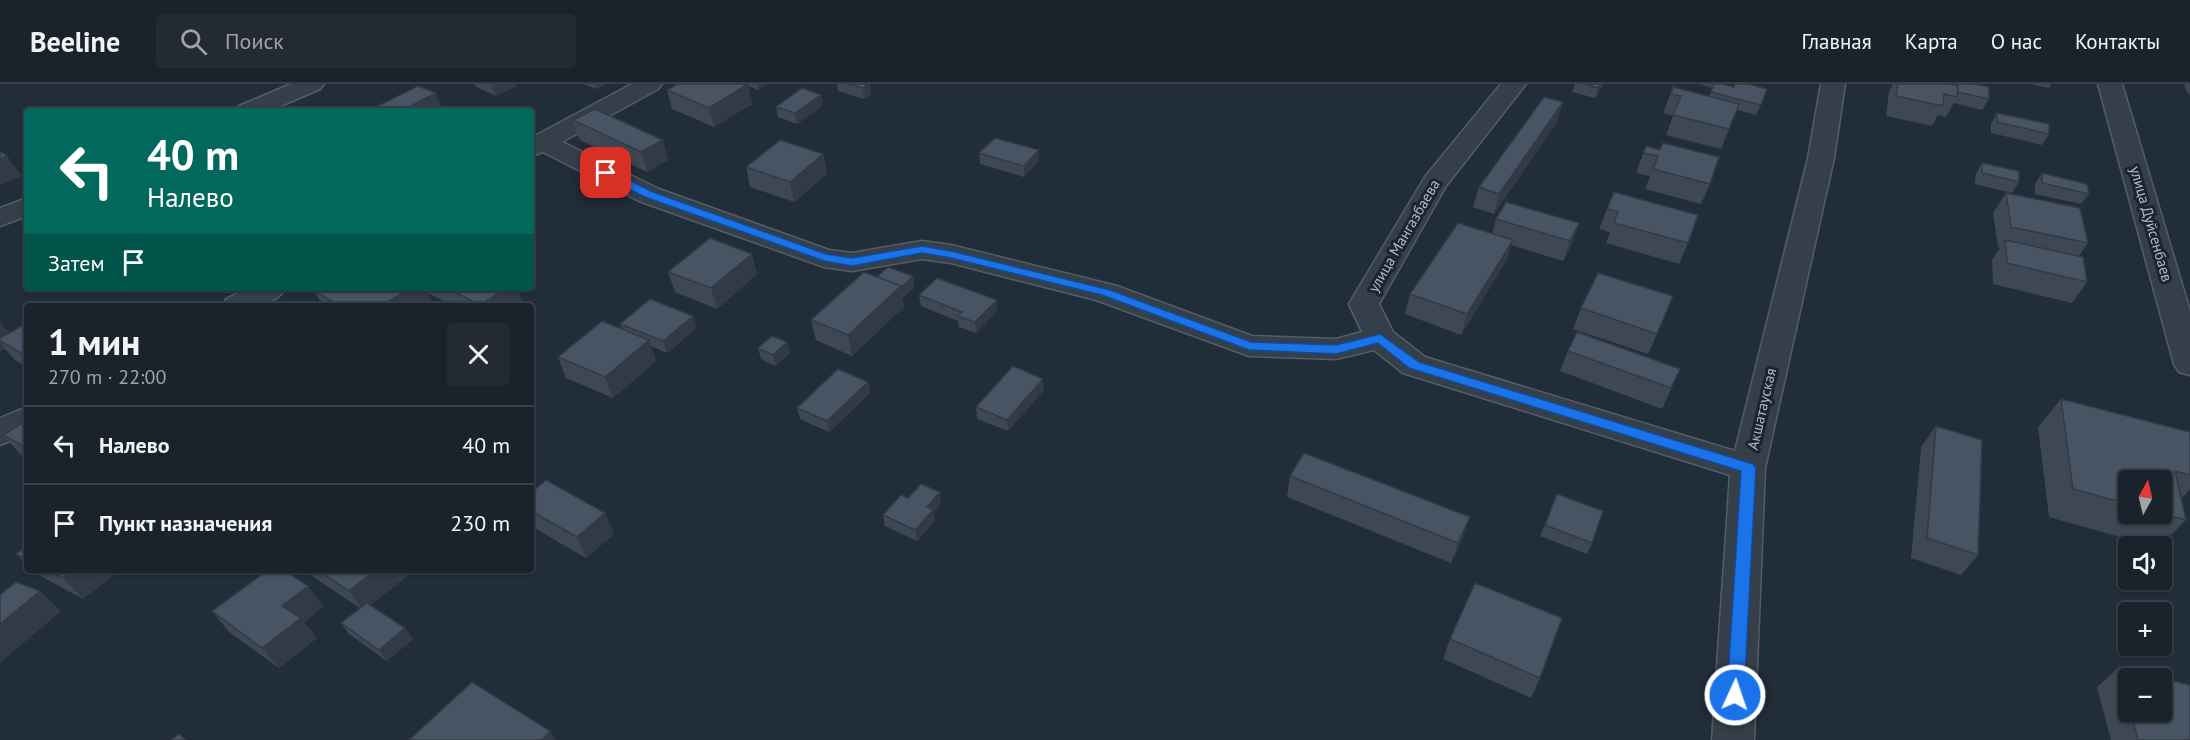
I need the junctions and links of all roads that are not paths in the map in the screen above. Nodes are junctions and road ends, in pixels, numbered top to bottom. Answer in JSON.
{"nodes":[{"id":1,"x":312,"y":84,"type":"edge"},
{"id":2,"x":650,"y":84,"type":"edge"},
{"id":3,"x":1514,"y":84,"type":"edge"},
{"id":4,"x":1833,"y":84,"type":"edge"},
{"id":5,"x":2110,"y":84,"type":"edge"},
{"id":6,"x":255,"y":108,"type":"edge"},
{"id":7,"x":537,"y":145,"type":"edge"},
{"id":8,"x":24,"y":207,"type":"edge"},
{"id":9,"x":0,"y":218,"type":"edge"},
{"id":10,"x":264,"y":291,"type":"edge"},
{"id":11,"x":242,"y":303,"type":"edge"},
{"id":12,"x":1380,"y":338,"type":"junction"},
{"id":13,"x":2190,"y":364,"type":"edge"},
{"id":14,"x":24,"y":421,"type":"edge"},
{"id":15,"x":0,"y":433,"type":"edge"},
{"id":16,"x":1748,"y":468,"type":"junction"},
{"id":17,"x":1733,"y":740,"type":"edge"}],
"edges":[{"from":1,"to":6,"type":"street"},
{"from":2,"to":7,"type":"street"},
{"from":3,"to":12,"type":"street","name":"улица Мангазбаева"},
{"from":4,"to":16,"type":"street","name":"Акшатауская"},
{"from":5,"to":13,"type":"street","name":"улица Дуйсенбаев"},
{"from":7,"to":12,"type":"street"},
{"from":8,"to":9,"type":"street"},
{"from":10,"to":11,"type":"street"},
{"from":12,"to":16,"type":"street"},
{"from":14,"to":15,"type":"street"},
{"from":16,"to":17,"type":"street","name":"Акшатауская"}]}
